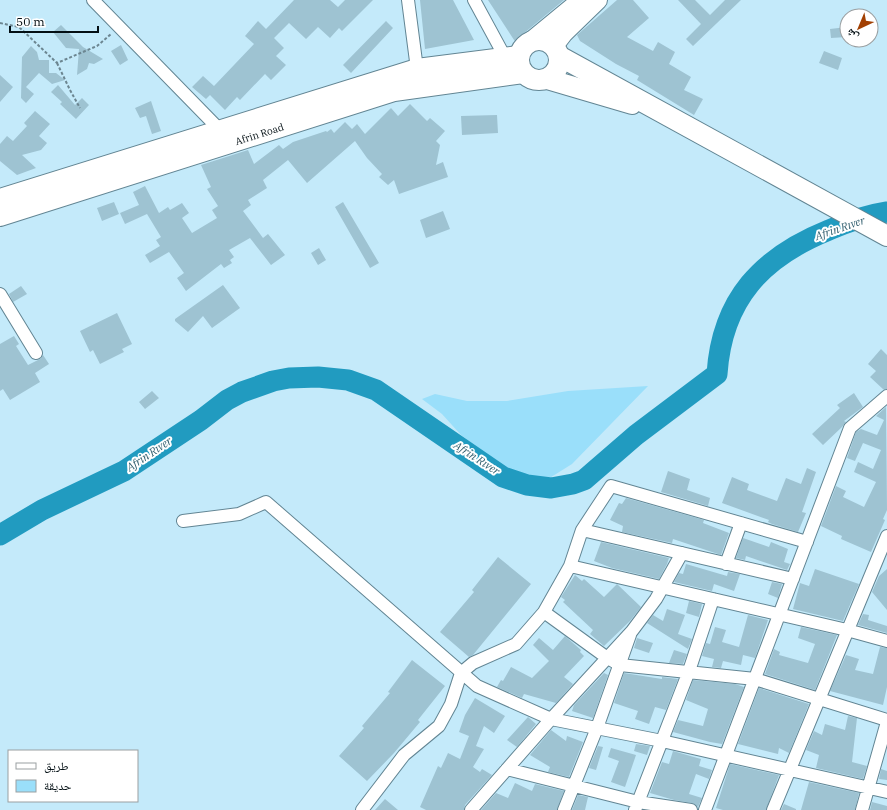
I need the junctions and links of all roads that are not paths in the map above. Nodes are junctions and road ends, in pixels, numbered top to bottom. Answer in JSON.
{"nodes":[{"id":1,"x":93,"y":0,"type":"edge"},
{"id":2,"x":408,"y":0,"type":"edge"},
{"id":3,"x":474,"y":0,"type":"edge"},
{"id":4,"x":581,"y":0,"type":"edge"},
{"id":5,"x":598,"y":0,"type":"edge"},
{"id":6,"x":556,"y":51,"type":"junction"},
{"id":7,"x":519,"y":57,"type":"junction"},
{"id":8,"x":417,"y":69,"type":"junction"},
{"id":9,"x":547,"y":79,"type":"junction"},
{"id":10,"x":663,"y":113,"type":"junction"},
{"id":11,"x":219,"y":129,"type":"junction"},
{"id":12,"x":0,"y":199,"type":"edge"},
{"id":13,"x":0,"y":216,"type":"edge"},
{"id":14,"x":887,"y":236,"type":"edge"},
{"id":15,"x":0,"y":294,"type":"edge"},
{"id":16,"x":36,"y":353,"type":"dead end"},
{"id":17,"x":887,"y":396,"type":"edge"},
{"id":18,"x":183,"y":521,"type":"dead end"},
{"id":19,"x":741,"y":523,"type":"junction"},
{"id":20,"x":582,"y":530,"type":"junction"},
{"id":21,"x":887,"y":536,"type":"edge"},
{"id":22,"x":807,"y":542,"type":"junction"},
{"id":23,"x":682,"y":553,"type":"junction"},
{"id":24,"x":726,"y":564,"type":"junction"},
{"id":25,"x":570,"y":566,"type":"junction"},
{"id":26,"x":793,"y":580,"type":"junction"},
{"id":27,"x":662,"y":587,"type":"junction"},
{"id":28,"x":713,"y":599,"type":"junction"},
{"id":29,"x":544,"y":612,"type":"junction"},
{"id":30,"x":779,"y":614,"type":"junction"},
{"id":31,"x":847,"y":630,"type":"junction"},
{"id":32,"x":632,"y":631,"type":"junction"},
{"id":33,"x":887,"y":641,"type":"edge"},
{"id":34,"x":606,"y":658,"type":"junction"},
{"id":35,"x":620,"y":664,"type":"junction"},
{"id":36,"x":689,"y":671,"type":"junction"},
{"id":37,"x":461,"y":673,"type":"junction"},
{"id":38,"x":755,"y":679,"type":"junction"},
{"id":39,"x":819,"y":699,"type":"junction"},
{"id":40,"x":551,"y":719,"type":"junction"},
{"id":41,"x":887,"y":721,"type":"edge"},
{"id":42,"x":597,"y":728,"type":"junction"},
{"id":43,"x":662,"y":741,"type":"junction"},
{"id":44,"x":727,"y":757,"type":"junction"},
{"id":45,"x":507,"y":769,"type":"junction"},
{"id":46,"x":790,"y":771,"type":"junction"},
{"id":47,"x":574,"y":786,"type":"junction"},
{"id":48,"x":868,"y":788,"type":"junction"},
{"id":49,"x":887,"y":792,"type":"edge"},
{"id":50,"x":636,"y":806,"type":"edge"},
{"id":51,"x":362,"y":810,"type":"edge"},
{"id":52,"x":471,"y":810,"type":"edge"},
{"id":53,"x":564,"y":810,"type":"edge"},
{"id":54,"x":691,"y":810,"type":"edge"},
{"id":55,"x":706,"y":810,"type":"edge"},
{"id":56,"x":773,"y":810,"type":"edge"},
{"id":57,"x":862,"y":810,"type":"edge"}],
"edges":[{"from":1,"to":11,"type":"street"},
{"from":2,"to":8,"type":"street"},
{"from":3,"to":7,"type":"street"},
{"from":4,"to":7,"type":"main road"},
{"from":5,"to":6,"type":"main road"},
{"from":6,"to":7,"type":"main road"},
{"from":6,"to":9,"type":"main road"},
{"from":6,"to":10,"type":"main road"},
{"from":7,"to":8,"type":"main road","name":"Afrin Road"},
{"from":7,"to":9,"type":"main road"},
{"from":7,"to":13,"type":"main road","name":"Afrin Road"},
{"from":8,"to":11,"type":"main road","name":"Afrin Road"},
{"from":9,"to":10,"type":"main road"},
{"from":10,"to":14,"type":"main road"},
{"from":11,"to":12,"type":"main road","name":"Afrin Road"},
{"from":15,"to":16,"type":"street"},
{"from":17,"to":22,"type":"street"},
{"from":18,"to":37,"type":"street"},
{"from":19,"to":20,"type":"street"},
{"from":19,"to":22,"type":"street"},
{"from":19,"to":24,"type":"street"},
{"from":20,"to":23,"type":"street"},
{"from":20,"to":25,"type":"street"},
{"from":21,"to":31,"type":"street"},
{"from":22,"to":26,"type":"street"},
{"from":23,"to":24,"type":"street"},
{"from":23,"to":27,"type":"street"},
{"from":24,"to":26,"type":"street"},
{"from":25,"to":27,"type":"street"},
{"from":25,"to":29,"type":"street"},
{"from":26,"to":30,"type":"street"},
{"from":27,"to":28,"type":"street"},
{"from":27,"to":32,"type":"street"},
{"from":28,"to":30,"type":"street"},
{"from":28,"to":36,"type":"street"},
{"from":29,"to":34,"type":"street"},
{"from":29,"to":37,"type":"street"},
{"from":30,"to":31,"type":"street"},
{"from":30,"to":38,"type":"street"},
{"from":31,"to":33,"type":"street"},
{"from":31,"to":39,"type":"street"},
{"from":32,"to":34,"type":"street"},
{"from":32,"to":35,"type":"street"},
{"from":34,"to":35,"type":"street"},
{"from":34,"to":40,"type":"street"},
{"from":35,"to":36,"type":"street"},
{"from":35,"to":42,"type":"street"},
{"from":36,"to":38,"type":"street"},
{"from":36,"to":43,"type":"street"},
{"from":37,"to":40,"type":"street"},
{"from":37,"to":51,"type":"street"},
{"from":38,"to":39,"type":"street"},
{"from":38,"to":44,"type":"street"},
{"from":39,"to":41,"type":"street"},
{"from":39,"to":46,"type":"street"},
{"from":40,"to":42,"type":"street"},
{"from":40,"to":45,"type":"street"},
{"from":41,"to":48,"type":"street"},
{"from":42,"to":43,"type":"street"},
{"from":42,"to":47,"type":"street"},
{"from":43,"to":44,"type":"street"},
{"from":43,"to":50,"type":"street"},
{"from":44,"to":46,"type":"street"},
{"from":44,"to":55,"type":"street"},
{"from":45,"to":47,"type":"street"},
{"from":45,"to":52,"type":"street"},
{"from":46,"to":48,"type":"street"},
{"from":46,"to":56,"type":"street"},
{"from":47,"to":50,"type":"street"},
{"from":47,"to":53,"type":"street"},
{"from":48,"to":49,"type":"street"},
{"from":48,"to":57,"type":"street"},
{"from":50,"to":54,"type":"street"}]}
